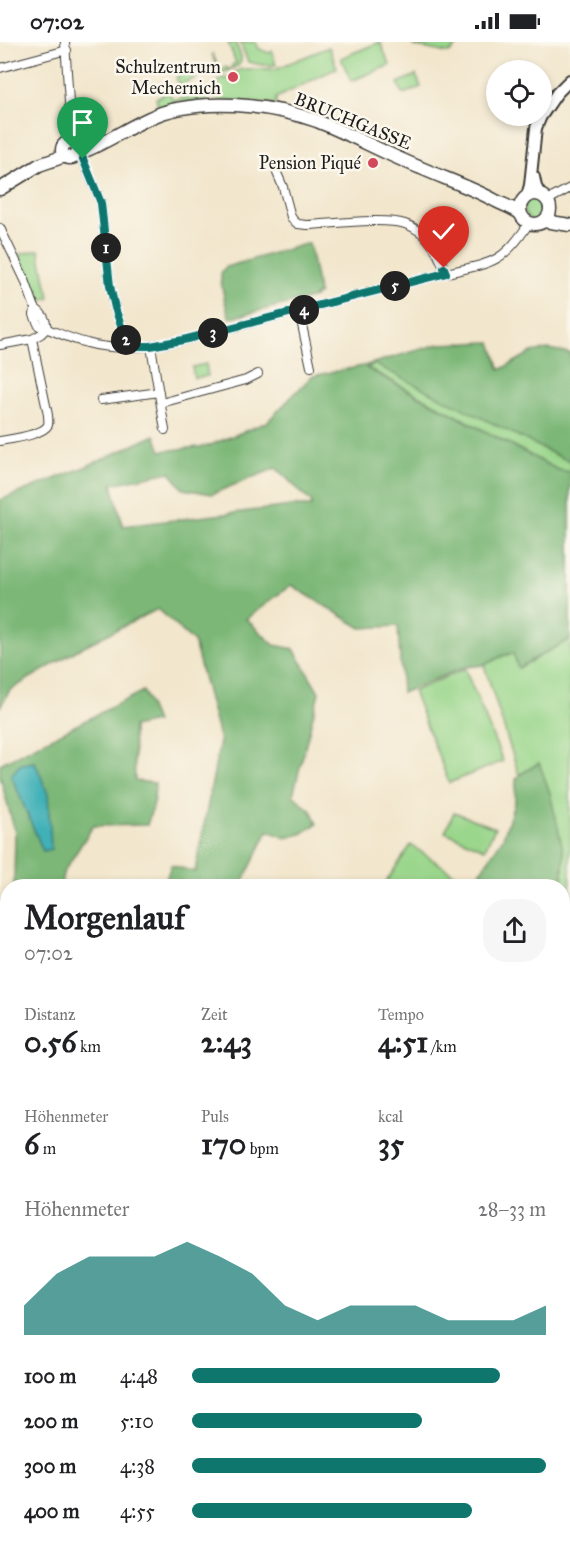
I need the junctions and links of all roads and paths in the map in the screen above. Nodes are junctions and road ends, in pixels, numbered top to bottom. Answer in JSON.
{"nodes":[{"id":1,"x":66,"y":46,"type":"edge"},
{"id":2,"x":0,"y":68,"type":"edge"},
{"id":3,"x":570,"y":80,"type":"edge"},
{"id":4,"x":552,"y":100,"type":"edge"},
{"id":5,"x":537,"y":126,"type":"edge"},
{"id":6,"x":73,"y":150,"type":"junction"},
{"id":7,"x":532,"y":165,"type":"junction"},
{"id":8,"x":277,"y":173,"type":"dead end"},
{"id":9,"x":570,"y":188,"type":"edge"},
{"id":10,"x":0,"y":189,"type":"edge"},
{"id":11,"x":546,"y":201,"type":"junction"},
{"id":12,"x":524,"y":208,"type":"junction"},
{"id":13,"x":544,"y":221,"type":"junction"},
{"id":14,"x":570,"y":224,"type":"edge"},
{"id":15,"x":0,"y":228,"type":"edge"},
{"id":16,"x":446,"y":273,"type":"junction"},
{"id":17,"x":299,"y":311,"type":"junction"},
{"id":18,"x":47,"y":328,"type":"junction"},
{"id":19,"x":32,"y":339,"type":"junction"},
{"id":20,"x":0,"y":345,"type":"edge"},
{"id":21,"x":128,"y":346,"type":"junction"},
{"id":22,"x":150,"y":346,"type":"junction"},
{"id":23,"x":311,"y":367,"type":"dead end"},
{"id":24,"x":258,"y":374,"type":"dead end"},
{"id":25,"x":159,"y":392,"type":"junction"},
{"id":26,"x":101,"y":400,"type":"dead end"},
{"id":27,"x":161,"y":403,"type":"junction"},
{"id":28,"x":165,"y":430,"type":"dead end"},
{"id":29,"x":0,"y":441,"type":"edge"}],
"edges":[{"from":1,"to":2,"type":"street"},
{"from":1,"to":6,"type":"street"},
{"from":3,"to":4,"type":"main road"},
{"from":5,"to":7,"type":"main road"},
{"from":6,"to":10,"type":"main road","name":"BRUCHGASSE"},
{"from":6,"to":12,"type":"main road","name":"BRUCHGASSE"},
{"from":6,"to":21,"type":"street"},
{"from":7,"to":11,"type":"main road"},
{"from":7,"to":12,"type":"main road"},
{"from":8,"to":16,"type":"street"},
{"from":9,"to":11,"type":"street"},
{"from":11,"to":12,"type":"main road"},
{"from":11,"to":13,"type":"main road"},
{"from":11,"to":14,"type":"main road"},
{"from":12,"to":13,"type":"main road"},
{"from":12,"to":16,"type":"street"},
{"from":13,"to":14,"type":"main road"},
{"from":15,"to":18,"type":"street"},
{"from":16,"to":17,"type":"street"},
{"from":17,"to":22,"type":"street"},
{"from":17,"to":23,"type":"street"},
{"from":18,"to":19,"type":"street"},
{"from":18,"to":21,"type":"street"},
{"from":19,"to":20,"type":"street"},
{"from":19,"to":29,"type":"street"},
{"from":21,"to":22,"type":"street"},
{"from":22,"to":25,"type":"street"},
{"from":24,"to":27,"type":"street"},
{"from":25,"to":26,"type":"street"},
{"from":25,"to":27,"type":"street"},
{"from":27,"to":28,"type":"street"}]}
